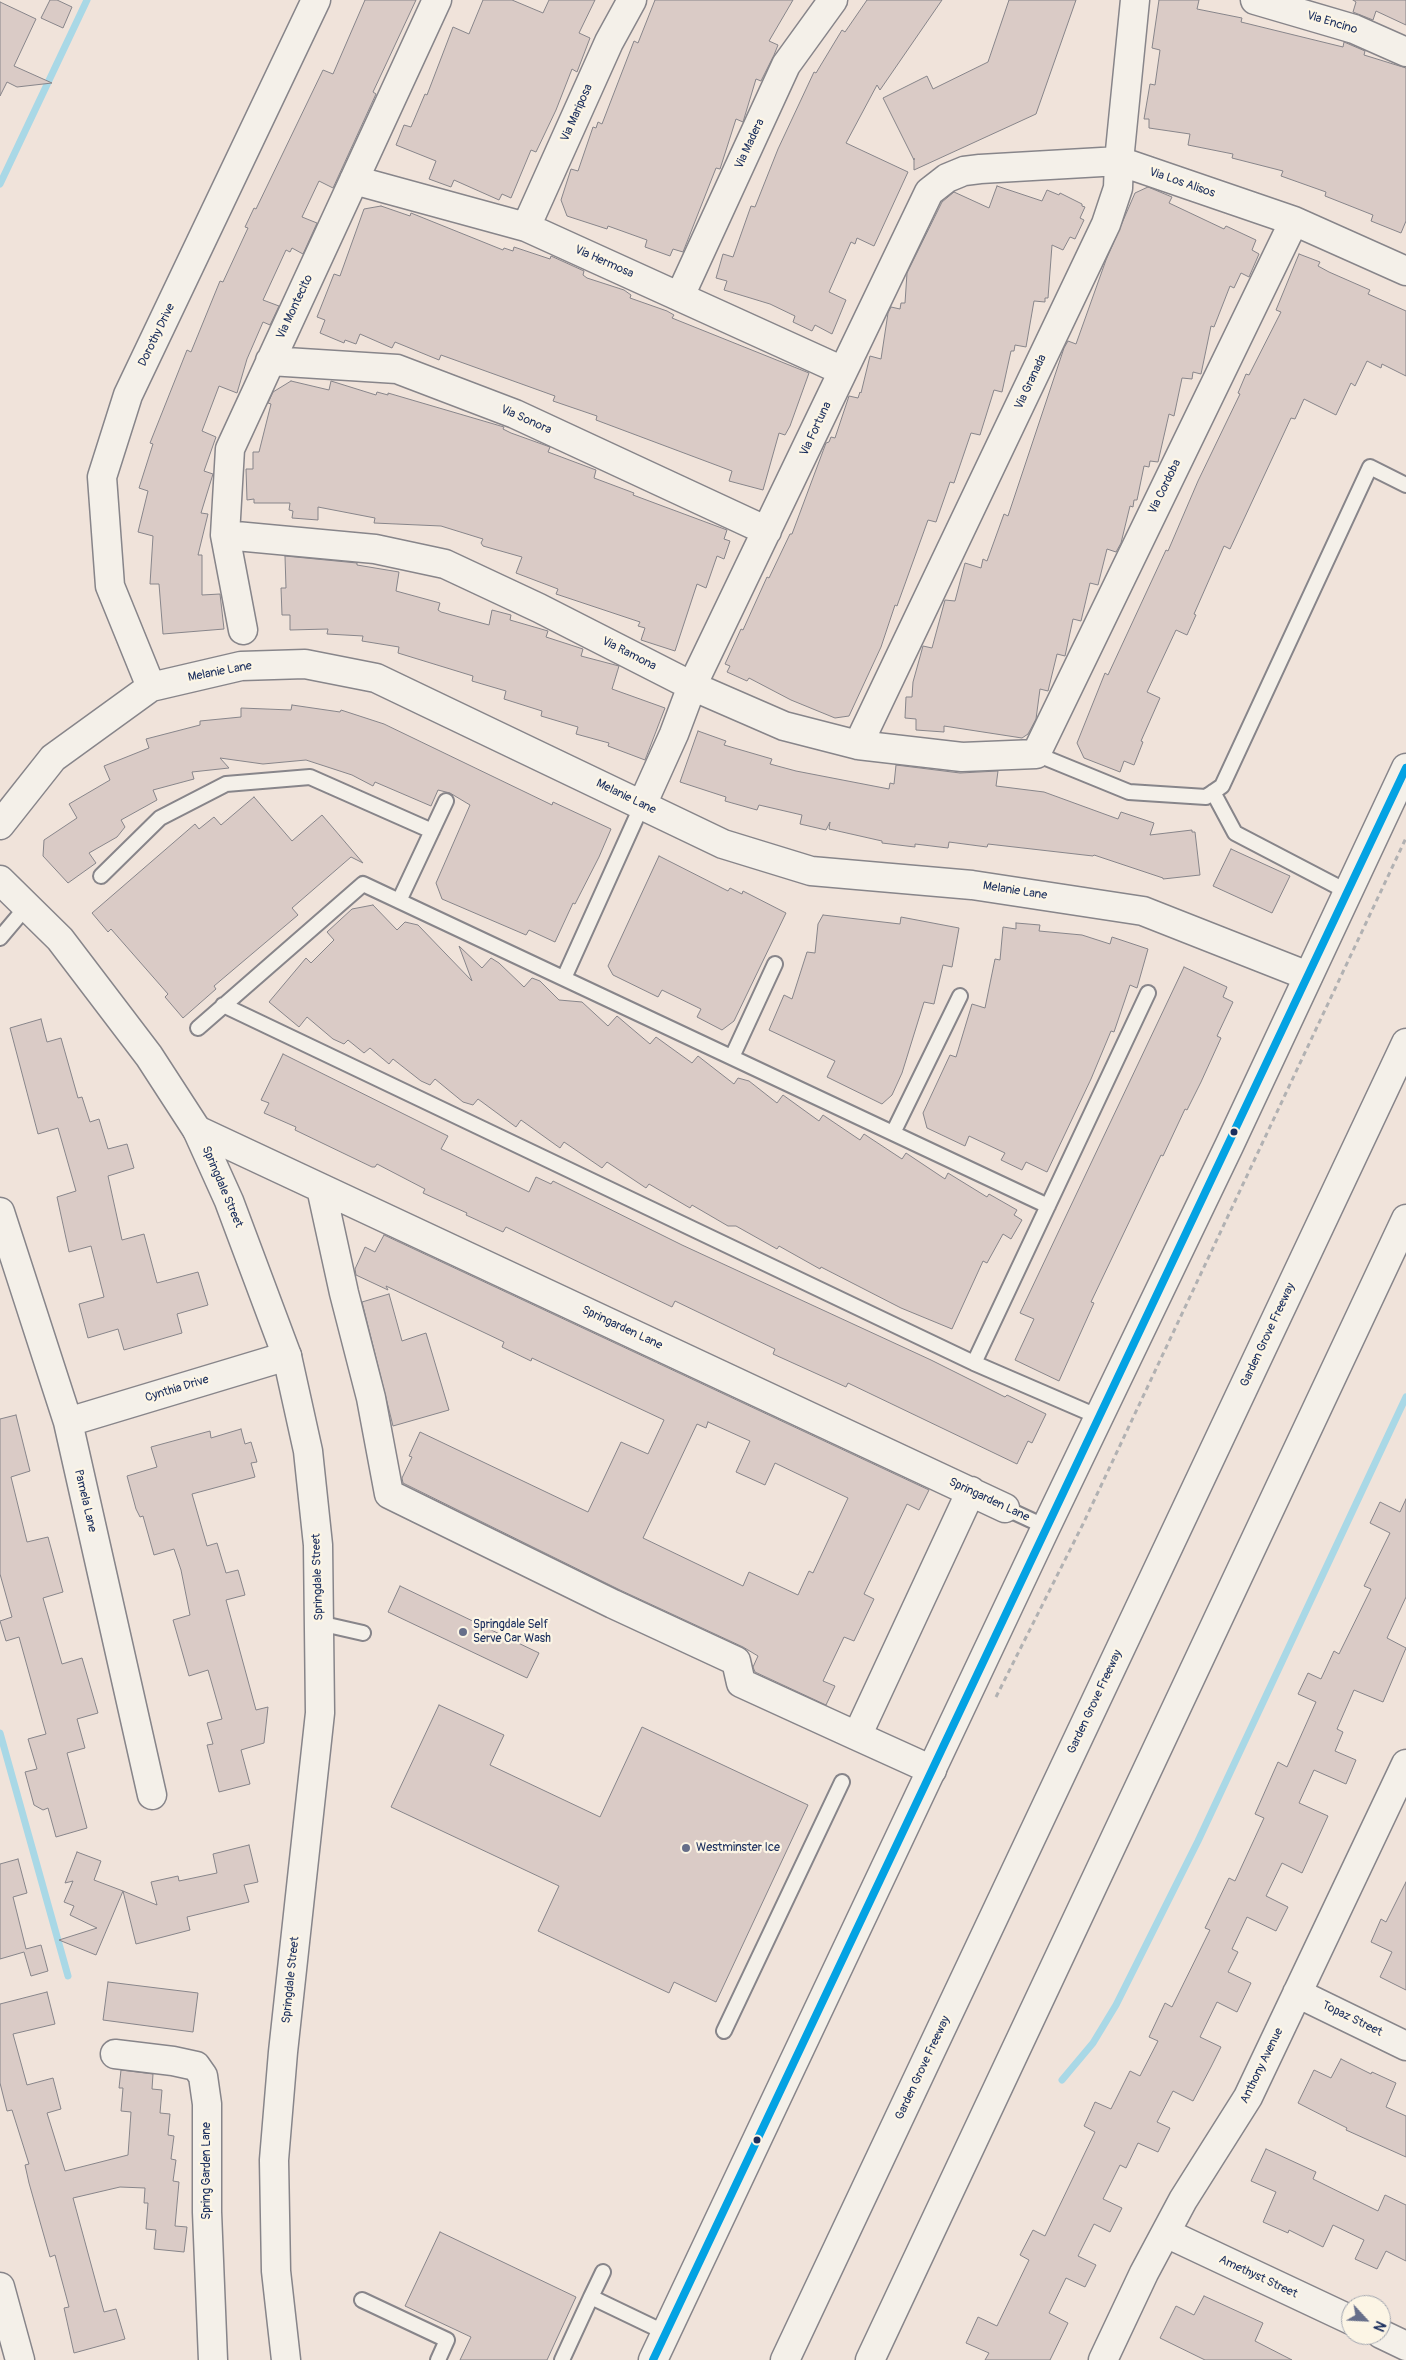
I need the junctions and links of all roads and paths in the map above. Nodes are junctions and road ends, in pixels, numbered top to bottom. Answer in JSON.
{"nodes":[{"id":1,"x":316,"y":0,"type":"edge"},
{"id":2,"x":437,"y":0,"type":"edge"},
{"id":3,"x":632,"y":0,"type":"edge"},
{"id":4,"x":834,"y":0,"type":"edge"},
{"id":5,"x":1135,"y":0,"type":"edge"},
{"id":6,"x":1255,"y":0,"type":"edge"},
{"id":7,"x":1406,"y":52,"type":"edge"},
{"id":8,"x":1119,"y":161,"type":"junction"},
{"id":9,"x":947,"y":178,"type":"joint"},
{"id":10,"x":354,"y":180,"type":"junction"},
{"id":11,"x":1294,"y":220,"type":"junction"},
{"id":12,"x":526,"y":227,"type":"junction"},
{"id":13,"x":1406,"y":271,"type":"edge"},
{"id":14,"x":680,"y":296,"type":"junction"},
{"id":15,"x":270,"y":361,"type":"junction"},
{"id":16,"x":843,"y":371,"type":"junction"},
{"id":17,"x":1406,"y":485,"type":"edge"},
{"id":18,"x":767,"y":531,"type":"junction"},
{"id":19,"x":225,"y":535,"type":"junction"},
{"id":20,"x":243,"y":630,"type":"dead end"},
{"id":21,"x":692,"y":686,"type":"junction"},
{"id":22,"x":151,"y":687,"type":"junction"},
{"id":23,"x":858,"y":745,"type":"junction"},
{"id":24,"x":1036,"y":754,"type":"junction"},
{"id":25,"x":1406,"y":768,"type":"edge"},
{"id":26,"x":1213,"y":792,"type":"junction"},
{"id":27,"x":446,"y":801,"type":"dead end"},
{"id":28,"x":642,"y":805,"type":"junction"},
{"id":29,"x":0,"y":824,"type":"edge"},
{"id":30,"x":432,"y":831,"type":"junction"},
{"id":31,"x":1406,"y":838,"type":"edge"},
{"id":32,"x":101,"y":876,"type":"dead end"},
{"id":33,"x":0,"y":880,"type":"edge"},
{"id":34,"x":1348,"y":892,"type":"junction"},
{"id":35,"x":399,"y":901,"type":"junction"},
{"id":36,"x":27,"y":906,"type":"junction"},
{"id":37,"x":0,"y":938,"type":"edge"},
{"id":38,"x":775,"y":964,"type":"dead end"},
{"id":39,"x":1308,"y":976,"type":"junction"},
{"id":40,"x":564,"y":978,"type":"junction"},
{"id":41,"x":1148,"y":993,"type":"dead end"},
{"id":42,"x":960,"y":996,"type":"dead end"},
{"id":43,"x":223,"y":1005,"type":"junction"},
{"id":44,"x":198,"y":1028,"type":"dead end"},
{"id":45,"x":1406,"y":1043,"type":"edge"},
{"id":46,"x":732,"y":1058,"type":"junction"},
{"id":47,"x":197,"y":1130,"type":"junction"},
{"id":48,"x":893,"y":1133,"type":"junction"},
{"id":49,"x":321,"y":1188,"type":"junction"},
{"id":50,"x":1048,"y":1206,"type":"junction"},
{"id":51,"x":0,"y":1212,"type":"edge"},
{"id":52,"x":1406,"y":1219,"type":"edge"},
{"id":53,"x":286,"y":1356,"type":"junction"},
{"id":54,"x":974,"y":1363,"type":"junction"},
{"id":55,"x":1099,"y":1417,"type":"junction"},
{"id":56,"x":68,"y":1422,"type":"junction"},
{"id":57,"x":970,"y":1491,"type":"junction"},
{"id":58,"x":1005,"y":1508,"type":"joint"},
{"id":59,"x":1046,"y":1527,"type":"junction"},
{"id":60,"x":319,"y":1623,"type":"junction"},
{"id":61,"x":363,"y":1633,"type":"dead end"},
{"id":62,"x":992,"y":1705,"type":"dead end"},
{"id":63,"x":857,"y":1736,"type":"junction"},
{"id":64,"x":1406,"y":1764,"type":"edge"},
{"id":65,"x":932,"y":1770,"type":"junction"},
{"id":66,"x":842,"y":1782,"type":"dead end"},
{"id":67,"x":152,"y":1795,"type":"dead end"},
{"id":68,"x":1297,"y":1993,"type":"junction"},
{"id":69,"x":724,"y":2030,"type":"dead end"},
{"id":70,"x":1406,"y":2046,"type":"edge"},
{"id":71,"x":114,"y":2054,"type":"dead end"},
{"id":72,"x":1166,"y":2233,"type":"junction"},
{"id":73,"x":603,"y":2272,"type":"dead end"},
{"id":74,"x":0,"y":2287,"type":"edge"},
{"id":75,"x":592,"y":2297,"type":"junction"},
{"id":76,"x":362,"y":2300,"type":"dead end"},
{"id":77,"x":1341,"y":2315,"type":"edge"},
{"id":78,"x":666,"y":2333,"type":"junction"},
{"id":79,"x":1391,"y":2339,"type":"edge"},
{"id":80,"x":1406,"y":2346,"type":"edge"},
{"id":81,"x":20,"y":2360,"type":"edge"},
{"id":82,"x":213,"y":2360,"type":"edge"},
{"id":83,"x":286,"y":2360,"type":"edge"},
{"id":84,"x":438,"y":2360,"type":"edge"},
{"id":85,"x":562,"y":2360,"type":"edge"},
{"id":86,"x":653,"y":2360,"type":"edge"},
{"id":87,"x":785,"y":2360,"type":"edge"},
{"id":88,"x":870,"y":2360,"type":"edge"},
{"id":89,"x":1103,"y":2360,"type":"edge"}],
"edges":[{"from":1,"to":22,"type":"main road","name":"Dorothy Drive"},
{"from":2,"to":10,"type":"main road","name":"Via Montecito"},
{"from":3,"to":12,"type":"main road","name":"Via Mariposa"},
{"from":4,"to":14,"type":"main road","name":"Via Madera"},
{"from":5,"to":8,"type":"main road","name":"Via Granada"},
{"from":6,"to":7,"type":"main road","name":"Via Encino"},
{"from":8,"to":9,"type":"main road","name":"Via Los Alisos"},
{"from":8,"to":11,"type":"main road","name":"Via Los Alisos"},
{"from":8,"to":23,"type":"main road","name":"Via Granada"},
{"from":9,"to":16,"type":"main road","name":"Via Fortuna"},
{"from":10,"to":12,"type":"main road","name":"Via Hermosa"},
{"from":10,"to":15,"type":"main road","name":"Via Montecito"},
{"from":11,"to":13,"type":"main road","name":"Via Los Alisos"},
{"from":11,"to":24,"type":"main road","name":"Via Cordoba"},
{"from":12,"to":14,"type":"main road","name":"Via Hermosa"},
{"from":14,"to":16,"type":"main road","name":"Via Hermosa"},
{"from":15,"to":18,"type":"main road","name":"Via Sonora"},
{"from":15,"to":19,"type":"main road","name":"Via Montecito"},
{"from":16,"to":18,"type":"main road","name":"Via Fortuna"},
{"from":17,"to":26,"type":"lane"},
{"from":18,"to":21,"type":"main road","name":"Via Fortuna"},
{"from":19,"to":20,"type":"main road","name":"Via Montecito"},
{"from":19,"to":21,"type":"main road","name":"Via Ramona"},
{"from":21,"to":23,"type":"main road","name":"Via Ramona"},
{"from":21,"to":28,"type":"main road","name":"Via Fortuna"},
{"from":22,"to":28,"type":"main road","name":"Melanie Lane"},
{"from":22,"to":29,"type":"main road","name":"Melanie Lane"},
{"from":23,"to":24,"type":"main road","name":"Via Ramona"},
{"from":24,"to":26,"type":"lane"},
{"from":25,"to":34,"type":"main road"},
{"from":26,"to":34,"type":"lane"},
{"from":27,"to":30,"type":"lane"},
{"from":28,"to":39,"type":"main road","name":"Melanie Lane"},
{"from":28,"to":40,"type":"lane"},
{"from":30,"to":32,"type":"lane"},
{"from":30,"to":35,"type":"lane"},
{"from":31,"to":62,"type":"path"},
{"from":33,"to":36,"type":"main road","name":"Springdale Street"},
{"from":34,"to":39,"type":"main road"},
{"from":35,"to":40,"type":"lane"},
{"from":35,"to":43,"type":"lane"},
{"from":36,"to":37,"type":"lane"},
{"from":36,"to":47,"type":"main road","name":"Springdale Street"},
{"from":38,"to":46,"type":"lane"},
{"from":39,"to":55,"type":"main road"},
{"from":40,"to":46,"type":"lane"},
{"from":41,"to":50,"type":"lane"},
{"from":42,"to":48,"type":"lane"},
{"from":43,"to":44,"type":"lane"},
{"from":43,"to":54,"type":"lane"},
{"from":45,"to":87,"type":"main road","name":"Garden Grove Freeway"},
{"from":46,"to":48,"type":"lane"},
{"from":47,"to":49,"type":"main road","name":"Springarden Lane"},
{"from":47,"to":53,"type":"main road","name":"Springdale Street"},
{"from":48,"to":50,"type":"lane"},
{"from":49,"to":57,"type":"main road","name":"Springarden Lane"},
{"from":49,"to":63,"type":"main road"},
{"from":50,"to":54,"type":"lane"},
{"from":51,"to":56,"type":"main road","name":"Pamela Lane"},
{"from":52,"to":88,"type":"main road"},
{"from":53,"to":56,"type":"main road","name":"Cynthia Drive"},
{"from":53,"to":60,"type":"main road","name":"Springdale Street"},
{"from":54,"to":55,"type":"lane"},
{"from":55,"to":59,"type":"main road"},
{"from":56,"to":67,"type":"main road","name":"Pamela Lane"},
{"from":57,"to":58,"type":"main road","name":"Springarden Lane"},
{"from":57,"to":63,"type":"main road"},
{"from":58,"to":59,"type":"lane","name":"Springarden Lane"},
{"from":59,"to":65,"type":"main road"},
{"from":60,"to":61,"type":"lane"},
{"from":60,"to":83,"type":"main road","name":"Springdale Street"},
{"from":63,"to":65,"type":"main road"},
{"from":64,"to":68,"type":"main road","name":"Anthony Avenue"},
{"from":65,"to":78,"type":"main road"},
{"from":66,"to":69,"type":"lane"},
{"from":68,"to":70,"type":"main road","name":"Topaz Street"},
{"from":68,"to":72,"type":"main road","name":"Anthony Avenue"},
{"from":71,"to":82,"type":"main road","name":"Spring Garden Lane"},
{"from":72,"to":77,"type":"main road","name":"Amethyst Street"},
{"from":72,"to":89,"type":"main road","name":"Anthony Avenue"},
{"from":73,"to":75,"type":"lane"},
{"from":74,"to":81,"type":"main road"},
{"from":75,"to":78,"type":"lane"},
{"from":75,"to":85,"type":"lane"},
{"from":76,"to":84,"type":"lane"},
{"from":78,"to":86,"type":"main road"},
{"from":79,"to":80,"type":"main road"}]}
